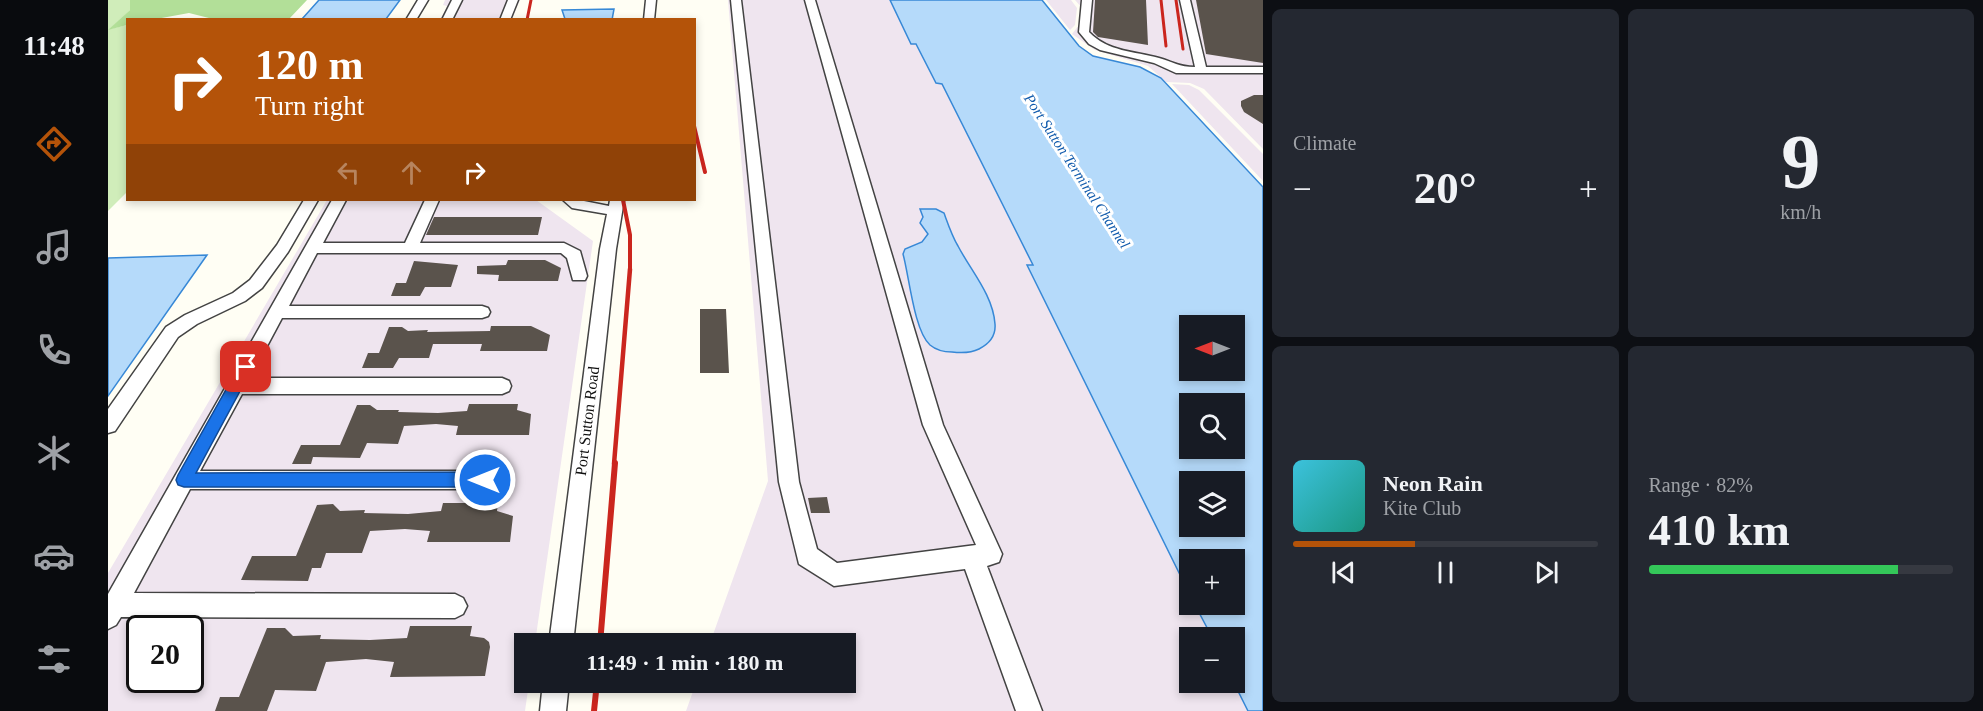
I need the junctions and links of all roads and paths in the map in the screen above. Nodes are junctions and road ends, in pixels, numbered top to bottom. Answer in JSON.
{"nodes":[{"id":1,"x":423,"y":0,"type":"edge"},
{"id":2,"x":457,"y":0,"type":"edge"},
{"id":3,"x":513,"y":0,"type":"edge"},
{"id":4,"x":651,"y":0,"type":"edge"},
{"id":5,"x":736,"y":0,"type":"edge"},
{"id":6,"x":810,"y":0,"type":"edge"},
{"id":7,"x":1087,"y":0,"type":"edge"},
{"id":8,"x":1185,"y":0,"type":"edge"},
{"id":9,"x":412,"y":18,"type":"edge"},
{"id":10,"x":448,"y":18,"type":"edge"},
{"id":11,"x":506,"y":18,"type":"edge"},
{"id":12,"x":649,"y":18,"type":"edge"},
{"id":13,"x":1202,"y":70,"type":"junction"},
{"id":14,"x":1263,"y":70,"type":"edge"},
{"id":15,"x":309,"y":201,"type":"edge"},
{"id":16,"x":338,"y":201,"type":"edge"},
{"id":17,"x":432,"y":201,"type":"edge"},
{"id":18,"x":571,"y":201,"type":"edge"},
{"id":19,"x":615,"y":206,"type":"edge"},
{"id":20,"x":312,"y":248,"type":"junction"},
{"id":21,"x":411,"y":248,"type":"junction"},
{"id":22,"x":579,"y":276,"type":"dead end"},
{"id":23,"x":277,"y":312,"type":"junction"},
{"id":24,"x":482,"y":312,"type":"dead end"},
{"id":25,"x":236,"y":386,"type":"junction"},
{"id":26,"x":502,"y":386,"type":"dead end"},
{"id":27,"x":108,"y":425,"type":"edge"},
{"id":28,"x":184,"y":480,"type":"junction"},
{"id":29,"x":485,"y":480,"type":"dead end"},
{"id":30,"x":972,"y":556,"type":"junction"},
{"id":31,"x":454,"y":606,"type":"dead end"},
{"id":32,"x":111,"y":611,"type":"edge"},
{"id":33,"x":562,"y":633,"type":"edge"},
{"id":34,"x":555,"y":693,"type":"edge"},
{"id":35,"x":553,"y":711,"type":"edge"},
{"id":36,"x":1029,"y":711,"type":"edge"}],
"edges":[{"from":1,"to":9,"type":"street"},
{"from":2,"to":10,"type":"street"},
{"from":3,"to":11,"type":"street"},
{"from":4,"to":12,"type":"street"},
{"from":5,"to":30,"type":"street"},
{"from":6,"to":30,"type":"street"},
{"from":7,"to":13,"type":"street"},
{"from":8,"to":13,"type":"street"},
{"from":13,"to":14,"type":"street"},
{"from":15,"to":27,"type":"street"},
{"from":16,"to":20,"type":"street"},
{"from":17,"to":21,"type":"street"},
{"from":18,"to":19,"type":"street"},
{"from":19,"to":33,"type":"street","name":"Port Sutton Road"},
{"from":20,"to":21,"type":"street"},
{"from":20,"to":23,"type":"street"},
{"from":21,"to":22,"type":"street"},
{"from":23,"to":24,"type":"street"},
{"from":23,"to":25,"type":"street"},
{"from":25,"to":26,"type":"street"},
{"from":25,"to":28,"type":"street"},
{"from":28,"to":29,"type":"street"},
{"from":28,"to":32,"type":"street"},
{"from":30,"to":36,"type":"street"},
{"from":31,"to":32,"type":"street"},
{"from":34,"to":35,"type":"street"}]}
